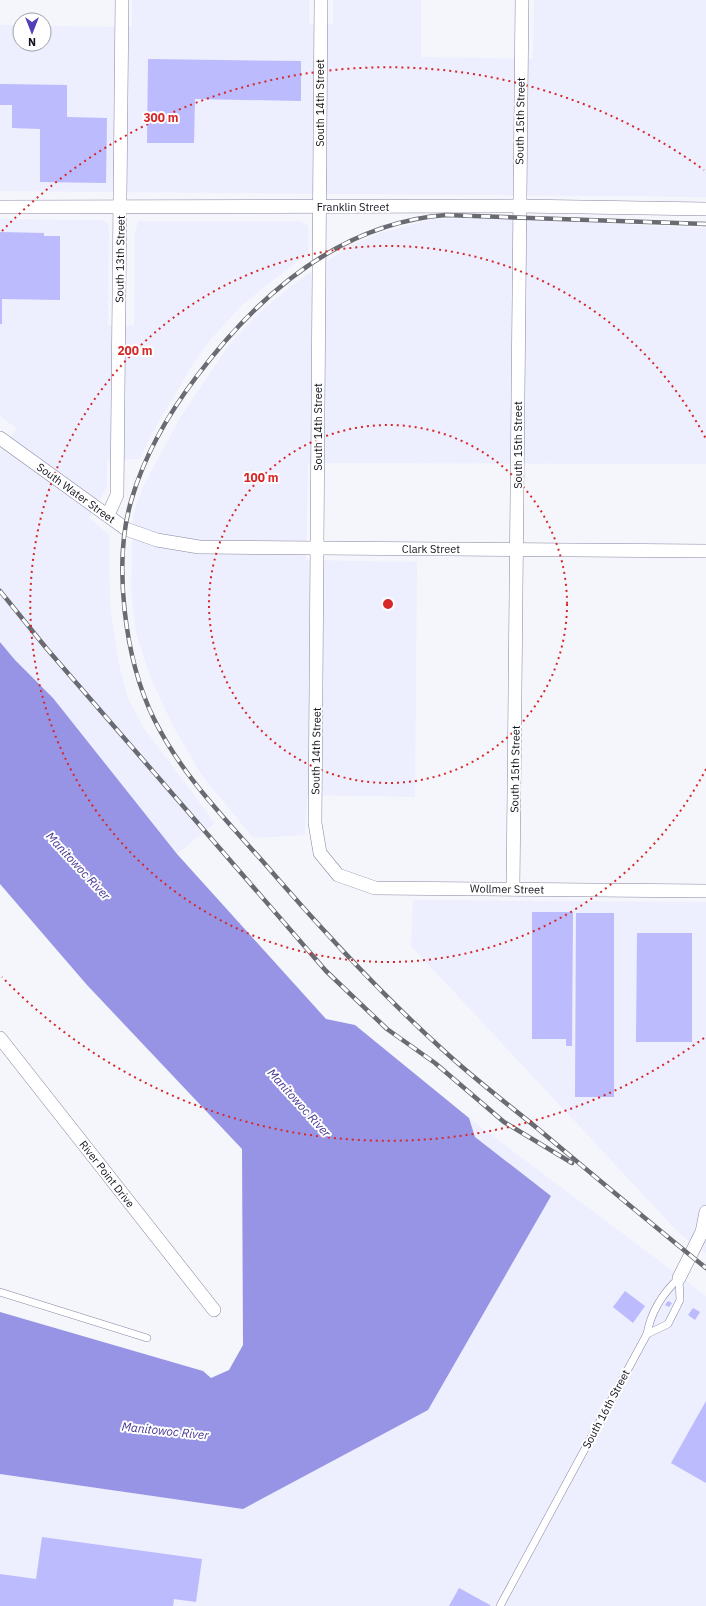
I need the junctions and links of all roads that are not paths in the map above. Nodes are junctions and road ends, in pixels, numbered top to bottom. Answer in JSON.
{"nodes":[{"id":1,"x":122,"y":0,"type":"edge"},
{"id":2,"x":321,"y":0,"type":"edge"},
{"id":3,"x":522,"y":0,"type":"edge"},
{"id":4,"x":0,"y":206,"type":"edge"},
{"id":5,"x":519,"y":206,"type":"junction"},
{"id":6,"x":121,"y":208,"type":"junction"},
{"id":7,"x":320,"y":208,"type":"junction"},
{"id":8,"x":706,"y":209,"type":"edge"},
{"id":9,"x":0,"y":438,"type":"edge"},
{"id":10,"x":108,"y":515,"type":"junction"},
{"id":11,"x":157,"y":540,"type":"joint"},
{"id":12,"x":318,"y":548,"type":"junction"},
{"id":13,"x":517,"y":550,"type":"junction"},
{"id":14,"x":706,"y":551,"type":"edge"},
{"id":15,"x":320,"y":853,"type":"joint"},
{"id":16,"x":513,"y":889,"type":"junction"},
{"id":17,"x":706,"y":891,"type":"edge"},
{"id":18,"x":0,"y":1038,"type":"edge"},
{"id":19,"x":706,"y":1212,"type":"edge"},
{"id":20,"x":679,"y":1278,"type":"junction"},
{"id":21,"x":0,"y":1292,"type":"edge"},
{"id":22,"x":214,"y":1310,"type":"dead end"},
{"id":23,"x":647,"y":1334,"type":"junction"},
{"id":24,"x":147,"y":1338,"type":"dead end"},
{"id":25,"x":500,"y":1606,"type":"edge"}],
"edges":[{"from":1,"to":6,"type":"street","name":"South 13th Street"},
{"from":2,"to":7,"type":"street","name":"South 14th Street"},
{"from":3,"to":5,"type":"street","name":"South 15th Street"},
{"from":4,"to":6,"type":"street","name":"Franklin Street"},
{"from":5,"to":7,"type":"street","name":"Franklin Street"},
{"from":5,"to":8,"type":"street","name":"Franklin Street"},
{"from":5,"to":13,"type":"street","name":"South 15th Street"},
{"from":6,"to":7,"type":"street","name":"Franklin Street"},
{"from":6,"to":10,"type":"street","name":"South 13th Street"},
{"from":7,"to":12,"type":"street","name":"South 14th Street"},
{"from":9,"to":10,"type":"street","name":"South Water Street"},
{"from":10,"to":11,"type":"street","name":"South Water Street"},
{"from":11,"to":12,"type":"street","name":"Clark Street"},
{"from":12,"to":13,"type":"street","name":"Clark Street"},
{"from":12,"to":15,"type":"street","name":"South 14th Street"},
{"from":13,"to":14,"type":"street","name":"Clark Street"},
{"from":13,"to":16,"type":"street","name":"South 15th Street"},
{"from":15,"to":16,"type":"street","name":"Wollmer Street"},
{"from":16,"to":17,"type":"street","name":"Wollmer Street"},
{"from":18,"to":22,"type":"street","name":"River Point Drive"},
{"from":19,"to":20,"type":"street","name":"South 16th Street"},
{"from":20,"to":23,"type":"lane","name":"South 16th Street"},
{"from":20,"to":23,"type":"lane"},
{"from":21,"to":24,"type":"lane"},
{"from":23,"to":25,"type":"lane","name":"South 16th Street"}]}
